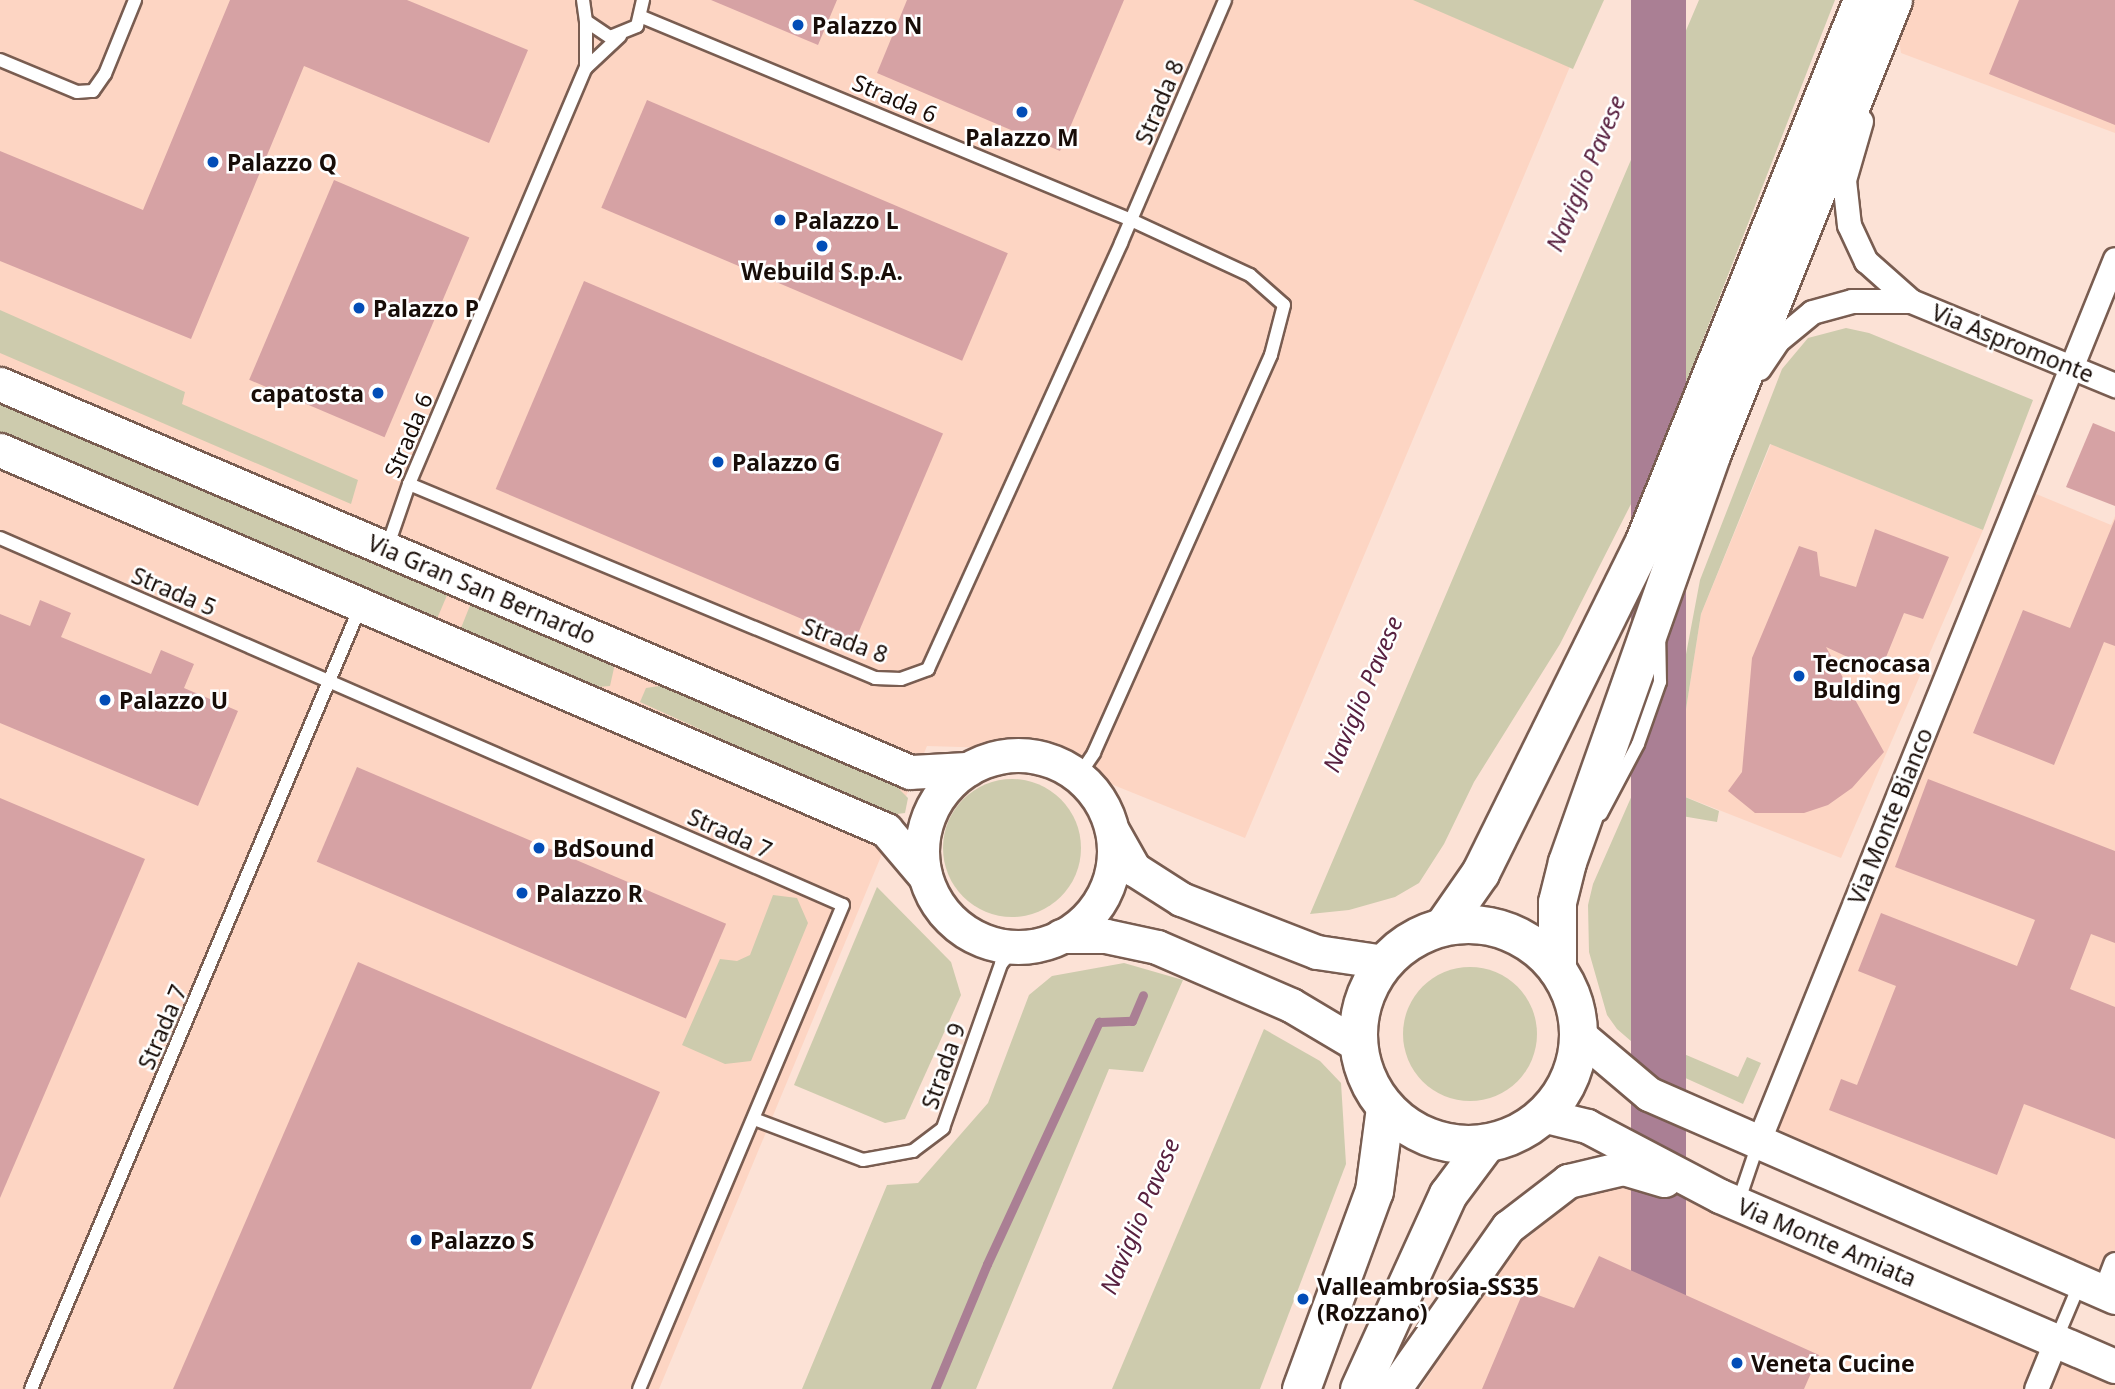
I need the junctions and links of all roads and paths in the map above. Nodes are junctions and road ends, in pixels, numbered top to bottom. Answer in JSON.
{"nodes":[{"id":1,"x":135,"y":0,"type":"edge"},
{"id":2,"x":643,"y":0,"type":"edge"},
{"id":3,"x":1225,"y":0,"type":"edge"},
{"id":4,"x":582,"y":1,"type":"edge"},
{"id":5,"x":1882,"y":2,"type":"edge"},
{"id":6,"x":642,"y":17,"type":"junction"},
{"id":7,"x":586,"y":21,"type":"junction"},
{"id":8,"x":620,"y":36,"type":"junction"},
{"id":9,"x":0,"y":61,"type":"edge"},
{"id":10,"x":586,"y":68,"type":"junction"},
{"id":11,"x":1131,"y":220,"type":"junction"},
{"id":12,"x":2115,"y":259,"type":"edge"},
{"id":13,"x":1911,"y":301,"type":"junction"},
{"id":14,"x":2071,"y":367,"type":"junction"},
{"id":15,"x":0,"y":384,"type":"edge"},
{"id":16,"x":2115,"y":385,"type":"edge"},
{"id":17,"x":0,"y":450,"type":"edge"},
{"id":18,"x":410,"y":484,"type":"junction"},
{"id":19,"x":1689,"y":517,"type":"junction"},
{"id":20,"x":0,"y":538,"type":"edge"},
{"id":21,"x":387,"y":549,"type":"junction"},
{"id":22,"x":362,"y":605,"type":"junction"},
{"id":23,"x":331,"y":682,"type":"junction"},
{"id":24,"x":968,"y":769,"type":"junction"},
{"id":25,"x":1078,"y":776,"type":"junction"},
{"id":26,"x":1110,"y":824,"type":"junction"},
{"id":27,"x":925,"y":876,"type":"junction"},
{"id":28,"x":1443,"y":926,"type":"junction"},
{"id":29,"x":1061,"y":936,"type":"junction"},
{"id":30,"x":1016,"y":947,"type":"junction"},
{"id":31,"x":1384,"y":961,"type":"junction"},
{"id":32,"x":1557,"y":969,"type":"junction"},
{"id":33,"x":1578,"y":1034,"type":"junction"},
{"id":34,"x":1358,"y":1045,"type":"junction"},
{"id":35,"x":1385,"y":1107,"type":"junction"},
{"id":36,"x":1542,"y":1115,"type":"junction"},
{"id":37,"x":754,"y":1119,"type":"junction"},
{"id":38,"x":1759,"y":1140,"type":"junction"},
{"id":39,"x":1486,"y":1143,"type":"junction"},
{"id":40,"x":1729,"y":1200,"type":"junction"},
{"id":41,"x":2104,"y":1284,"type":"edge"},
{"id":42,"x":2056,"y":1340,"type":"junction"},
{"id":43,"x":2115,"y":1366,"type":"edge"},
{"id":44,"x":31,"y":1389,"type":"edge"},
{"id":45,"x":639,"y":1389,"type":"edge"},
{"id":46,"x":1301,"y":1389,"type":"edge"},
{"id":47,"x":1359,"y":1389,"type":"edge"},
{"id":48,"x":1395,"y":1389,"type":"edge"},
{"id":49,"x":2036,"y":1389,"type":"edge"}],
"edges":[{"from":1,"to":9,"type":"lane"},
{"from":2,"to":6,"type":"lane"},
{"from":3,"to":11,"type":"lane","name":"Strada 8"},
{"from":4,"to":7,"type":"lane","name":"Strada 6"},
{"from":5,"to":13,"type":"street"},
{"from":5,"to":19,"type":"main road"},
{"from":5,"to":28,"type":"main road"},
{"from":6,"to":8,"type":"lane","name":"Strada 6"},
{"from":6,"to":11,"type":"lane","name":"Strada 6"},
{"from":7,"to":8,"type":"lane"},
{"from":7,"to":10,"type":"lane","name":"Strada 6"},
{"from":8,"to":10,"type":"lane","name":"Strada 6"},
{"from":10,"to":18,"type":"lane","name":"Strada 6"},
{"from":11,"to":18,"type":"lane","name":"Strada 8"},
{"from":11,"to":25,"type":"lane"},
{"from":12,"to":14,"type":"street","name":"Via Monte Bianco"},
{"from":13,"to":14,"type":"street","name":"Via Aspromonte"},
{"from":13,"to":19,"type":"street"},
{"from":14,"to":16,"type":"street","name":"Via Aspromonte"},
{"from":14,"to":38,"type":"street","name":"Via Monte Bianco"},
{"from":15,"to":21,"type":"main road","name":"Via Gran San Bernardo"},
{"from":17,"to":22,"type":"main road"},
{"from":18,"to":21,"type":"lane","name":"Strada 6"},
{"from":19,"to":32,"type":"main road"},
{"from":20,"to":23,"type":"lane","name":"Strada 5"},
{"from":21,"to":24,"type":"main road","name":"Via Gran San Bernardo"},
{"from":22,"to":23,"type":"lane","name":"Strada 7"},
{"from":22,"to":27,"type":"main road"},
{"from":23,"to":37,"type":"lane","name":"Strada 7"},
{"from":23,"to":44,"type":"lane","name":"Strada 7"},
{"from":24,"to":25,"type":"main road"},
{"from":24,"to":27,"type":"main road"},
{"from":25,"to":26,"type":"main road"},
{"from":26,"to":29,"type":"main road"},
{"from":26,"to":31,"type":"main road"},
{"from":27,"to":30,"type":"main road"},
{"from":28,"to":31,"type":"main road"},
{"from":28,"to":32,"type":"main road"},
{"from":29,"to":30,"type":"main road"},
{"from":29,"to":34,"type":"main road"},
{"from":30,"to":37,"type":"lane","name":"Strada 9"},
{"from":31,"to":34,"type":"main road"},
{"from":32,"to":33,"type":"main road"},
{"from":33,"to":36,"type":"main road"},
{"from":33,"to":38,"type":"main road"},
{"from":34,"to":35,"type":"main road"},
{"from":35,"to":39,"type":"main road"},
{"from":35,"to":46,"type":"main road"},
{"from":36,"to":39,"type":"main road"},
{"from":36,"to":40,"type":"main road","name":"Via Monte Amiata"},
{"from":37,"to":45,"type":"lane"},
{"from":38,"to":40,"type":"lane"},
{"from":38,"to":41,"type":"main road"},
{"from":39,"to":47,"type":"main road"},
{"from":40,"to":42,"type":"main road","name":"Via Monte Amiata"},
{"from":40,"to":48,"type":"main road"},
{"from":41,"to":42,"type":"lane"},
{"from":42,"to":43,"type":"main road","name":"Via Monte Amiata"},
{"from":42,"to":49,"type":"street"}]}
